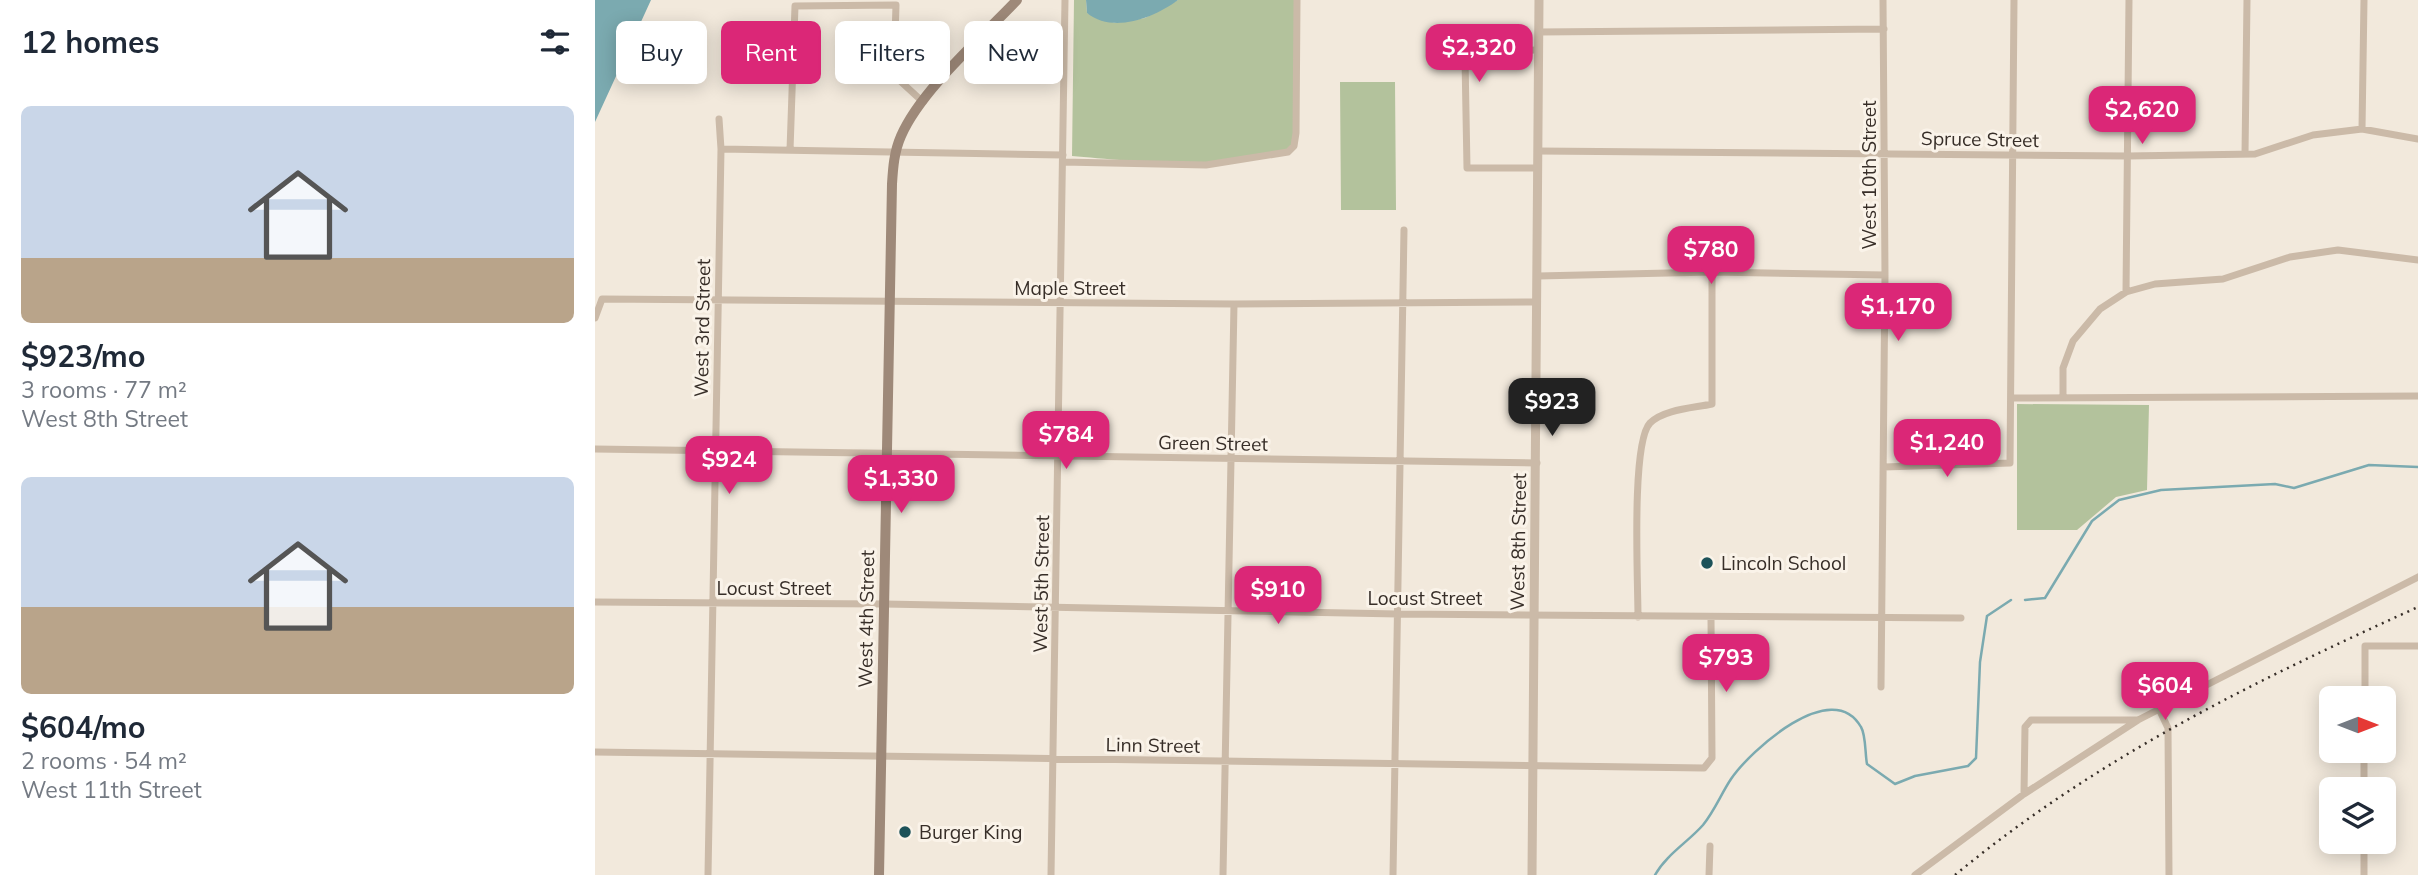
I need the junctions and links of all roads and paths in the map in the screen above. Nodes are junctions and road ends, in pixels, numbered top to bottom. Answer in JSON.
{"nodes":[{"id":1,"x":1017,"y":0,"type":"edge"},
{"id":2,"x":1065,"y":0,"type":"edge"},
{"id":3,"x":1297,"y":0,"type":"edge"},
{"id":4,"x":1539,"y":0,"type":"edge"},
{"id":5,"x":1883,"y":0,"type":"edge"},
{"id":6,"x":2014,"y":0,"type":"edge"},
{"id":7,"x":2129,"y":0,"type":"edge"},
{"id":8,"x":2247,"y":0,"type":"edge"},
{"id":9,"x":2364,"y":0,"type":"edge"},
{"id":10,"x":1884,"y":30,"type":"junction"},
{"id":11,"x":1539,"y":32,"type":"junction"},
{"id":12,"x":1539,"y":50,"type":"junction"},
{"id":13,"x":923,"y":102,"type":"junction"},
{"id":14,"x":719,"y":119,"type":"dead end"},
{"id":15,"x":2362,"y":129,"type":"junction"},
{"id":16,"x":2418,"y":139,"type":"edge"},
{"id":17,"x":721,"y":149,"type":"junction"},
{"id":18,"x":790,"y":150,"type":"junction"},
{"id":19,"x":1538,"y":151,"type":"junction"},
{"id":20,"x":896,"y":153,"type":"junction"},
{"id":21,"x":1885,"y":154,"type":"junction"},
{"id":22,"x":2245,"y":154,"type":"junction"},
{"id":23,"x":2012,"y":156,"type":"junction"},
{"id":24,"x":2128,"y":156,"type":"junction"},
{"id":25,"x":1063,"y":158,"type":"junction"},
{"id":26,"x":1538,"y":168,"type":"junction"},
{"id":27,"x":1404,"y":230,"type":"dead end"},
{"id":28,"x":2418,"y":260,"type":"edge"},
{"id":29,"x":1712,"y":272,"type":"junction"},
{"id":30,"x":1885,"y":275,"type":"junction"},
{"id":31,"x":1538,"y":276,"type":"junction"},
{"id":32,"x":2126,"y":292,"type":"junction"},
{"id":33,"x":719,"y":302,"type":"junction"},
{"id":34,"x":890,"y":302,"type":"junction"},
{"id":35,"x":1537,"y":302,"type":"junction"},
{"id":36,"x":1060,"y":303,"type":"junction"},
{"id":37,"x":1404,"y":303,"type":"junction"},
{"id":38,"x":1234,"y":304,"type":"junction"},
{"id":39,"x":595,"y":318,"type":"edge"},
{"id":40,"x":2418,"y":396,"type":"edge"},
{"id":41,"x":2011,"y":398,"type":"junction"},
{"id":42,"x":2063,"y":398,"type":"junction"},
{"id":43,"x":595,"y":449,"type":"edge"},
{"id":44,"x":716,"y":451,"type":"junction"},
{"id":45,"x":886,"y":455,"type":"junction"},
{"id":46,"x":1058,"y":457,"type":"junction"},
{"id":47,"x":1231,"y":459,"type":"junction"},
{"id":48,"x":1400,"y":462,"type":"junction"},
{"id":49,"x":1537,"y":463,"type":"junction"},
{"id":50,"x":1884,"y":467,"type":"junction"},
{"id":51,"x":2418,"y":577,"type":"edge"},
{"id":52,"x":595,"y":602,"type":"edge"},
{"id":53,"x":713,"y":603,"type":"junction"},
{"id":54,"x":884,"y":604,"type":"junction"},
{"id":55,"x":1056,"y":609,"type":"junction"},
{"id":56,"x":1228,"y":612,"type":"junction"},
{"id":57,"x":1398,"y":614,"type":"junction"},
{"id":58,"x":1535,"y":615,"type":"junction"},
{"id":59,"x":1638,"y":617,"type":"junction"},
{"id":60,"x":1711,"y":618,"type":"junction"},
{"id":61,"x":1883,"y":618,"type":"junction"},
{"id":62,"x":1961,"y":618,"type":"dead end"},
{"id":63,"x":2418,"y":646,"type":"edge"},
{"id":64,"x":2365,"y":686,"type":"edge"},
{"id":65,"x":1881,"y":687,"type":"dead end"},
{"id":66,"x":2159,"y":709,"type":"junction"},
{"id":67,"x":2138,"y":720,"type":"junction"},
{"id":68,"x":595,"y":752,"type":"edge"},
{"id":69,"x":709,"y":754,"type":"junction"},
{"id":70,"x":882,"y":757,"type":"junction"},
{"id":71,"x":1053,"y":759,"type":"junction"},
{"id":72,"x":1226,"y":762,"type":"junction"},
{"id":73,"x":1395,"y":764,"type":"junction"},
{"id":74,"x":1533,"y":766,"type":"junction"},
{"id":75,"x":2024,"y":794,"type":"junction"},
{"id":76,"x":1710,"y":846,"type":"dead end"},
{"id":77,"x":2364,"y":854,"type":"edge"},
{"id":78,"x":708,"y":875,"type":"edge"},
{"id":79,"x":879,"y":875,"type":"edge"},
{"id":80,"x":1051,"y":875,"type":"edge"},
{"id":81,"x":1223,"y":875,"type":"edge"},
{"id":82,"x":1394,"y":875,"type":"edge"},
{"id":83,"x":1532,"y":875,"type":"edge"},
{"id":84,"x":1709,"y":875,"type":"edge"},
{"id":85,"x":1915,"y":875,"type":"edge"},
{"id":86,"x":2169,"y":875,"type":"edge"},
{"id":87,"x":2364,"y":875,"type":"edge"}],
"edges":[{"from":1,"to":13,"type":"main road"},
{"from":2,"to":25,"type":"street","name":"West 5th Street"},
{"from":3,"to":25,"type":"street"},
{"from":4,"to":11,"type":"street","name":"West 8th Street"},
{"from":5,"to":10,"type":"street","name":"West 10th Street"},
{"from":6,"to":23,"type":"street"},
{"from":7,"to":24,"type":"street"},
{"from":8,"to":22,"type":"street"},
{"from":9,"to":15,"type":"street"},
{"from":10,"to":11,"type":"street"},
{"from":10,"to":21,"type":"street","name":"West 10th Street"},
{"from":11,"to":12,"type":"street","name":"West 8th Street"},
{"from":12,"to":19,"type":"street","name":"West 8th Street"},
{"from":12,"to":26,"type":"street"},
{"from":13,"to":18,"type":"street"},
{"from":13,"to":20,"type":"main road"},
{"from":14,"to":17,"type":"street","name":"West 3rd Street"},
{"from":15,"to":16,"type":"street","name":"Spruce Street"},
{"from":15,"to":22,"type":"street","name":"Spruce Street"},
{"from":17,"to":18,"type":"street"},
{"from":17,"to":33,"type":"street","name":"West 3rd Street"},
{"from":18,"to":20,"type":"street"},
{"from":19,"to":21,"type":"street","name":"Spruce Street"},
{"from":19,"to":26,"type":"street","name":"West 8th Street"},
{"from":20,"to":25,"type":"street"},
{"from":20,"to":34,"type":"main road","name":"West 4th Street"},
{"from":21,"to":23,"type":"street","name":"Spruce Street"},
{"from":21,"to":30,"type":"street","name":"West 10th Street"},
{"from":22,"to":24,"type":"street","name":"Spruce Street"},
{"from":23,"to":24,"type":"street","name":"Spruce Street"},
{"from":23,"to":41,"type":"street"},
{"from":24,"to":32,"type":"street"},
{"from":25,"to":36,"type":"street","name":"West 5th Street"},
{"from":26,"to":31,"type":"street","name":"West 8th Street"},
{"from":27,"to":37,"type":"street"},
{"from":28,"to":32,"type":"street"},
{"from":29,"to":30,"type":"street"},
{"from":29,"to":31,"type":"street"},
{"from":29,"to":59,"type":"street"},
{"from":30,"to":50,"type":"street","name":"West 10th Street"},
{"from":31,"to":35,"type":"street","name":"West 8th Street"},
{"from":32,"to":42,"type":"street"},
{"from":33,"to":34,"type":"street","name":"Maple Street"},
{"from":33,"to":39,"type":"street","name":"Maple Street"},
{"from":33,"to":44,"type":"street","name":"West 3rd Street"},
{"from":34,"to":36,"type":"street","name":"Maple Street"},
{"from":34,"to":45,"type":"main road","name":"West 4th Street"},
{"from":35,"to":37,"type":"street","name":"Maple Street"},
{"from":35,"to":49,"type":"street","name":"West 8th Street"},
{"from":36,"to":38,"type":"street","name":"Maple Street"},
{"from":36,"to":46,"type":"street","name":"West 5th Street"},
{"from":37,"to":38,"type":"street","name":"Maple Street"},
{"from":37,"to":48,"type":"street"},
{"from":38,"to":47,"type":"street"},
{"from":40,"to":42,"type":"street"},
{"from":41,"to":42,"type":"street"},
{"from":41,"to":50,"type":"street"},
{"from":43,"to":44,"type":"street","name":"Green Street"},
{"from":44,"to":45,"type":"street","name":"Green Street"},
{"from":44,"to":53,"type":"street","name":"West 3rd Street"},
{"from":45,"to":46,"type":"street","name":"Green Street"},
{"from":45,"to":54,"type":"main road","name":"West 4th Street"},
{"from":46,"to":47,"type":"street","name":"Green Street"},
{"from":46,"to":55,"type":"street","name":"West 5th Street"},
{"from":47,"to":48,"type":"street","name":"Green Street"},
{"from":47,"to":56,"type":"street"},
{"from":48,"to":49,"type":"street","name":"Green Street"},
{"from":48,"to":57,"type":"street"},
{"from":49,"to":58,"type":"street","name":"West 8th Street"},
{"from":50,"to":61,"type":"street","name":"West 10th Street"},
{"from":51,"to":66,"type":"street"},
{"from":52,"to":53,"type":"street","name":"Locust Street"},
{"from":53,"to":54,"type":"street","name":"Locust Street"},
{"from":53,"to":69,"type":"street","name":"West 3rd Street"},
{"from":54,"to":55,"type":"street","name":"Locust Street"},
{"from":54,"to":70,"type":"main road","name":"West 4th Street"},
{"from":55,"to":56,"type":"street","name":"Locust Street"},
{"from":55,"to":71,"type":"street","name":"West 5th Street"},
{"from":56,"to":57,"type":"street","name":"Locust Street"},
{"from":56,"to":72,"type":"street"},
{"from":57,"to":58,"type":"street","name":"Locust Street"},
{"from":57,"to":73,"type":"street"},
{"from":58,"to":59,"type":"street","name":"Locust Street"},
{"from":58,"to":74,"type":"street","name":"West 8th Street"},
{"from":59,"to":60,"type":"street","name":"Locust Street"},
{"from":60,"to":61,"type":"street","name":"Locust Street"},
{"from":60,"to":74,"type":"street","name":"Linn Street"},
{"from":61,"to":62,"type":"street","name":"Locust Street"},
{"from":61,"to":65,"type":"street","name":"West 10th Street"},
{"from":63,"to":64,"type":"street"},
{"from":66,"to":67,"type":"street"},
{"from":66,"to":86,"type":"street"},
{"from":67,"to":75,"type":"street"},
{"from":67,"to":75,"type":"street"},
{"from":68,"to":69,"type":"street","name":"Linn Street"},
{"from":69,"to":70,"type":"street","name":"Linn Street"},
{"from":69,"to":78,"type":"street","name":"West 3rd Street"},
{"from":70,"to":71,"type":"street","name":"Linn Street"},
{"from":70,"to":79,"type":"main road","name":"West 4th Street"},
{"from":71,"to":72,"type":"street","name":"Linn Street"},
{"from":71,"to":80,"type":"street","name":"West 5th Street"},
{"from":72,"to":73,"type":"street","name":"Linn Street"},
{"from":72,"to":81,"type":"street"},
{"from":73,"to":74,"type":"street","name":"Linn Street"},
{"from":73,"to":82,"type":"street"},
{"from":74,"to":83,"type":"street","name":"West 8th Street"},
{"from":75,"to":85,"type":"street"},
{"from":76,"to":84,"type":"street"},
{"from":77,"to":87,"type":"street"}]}
